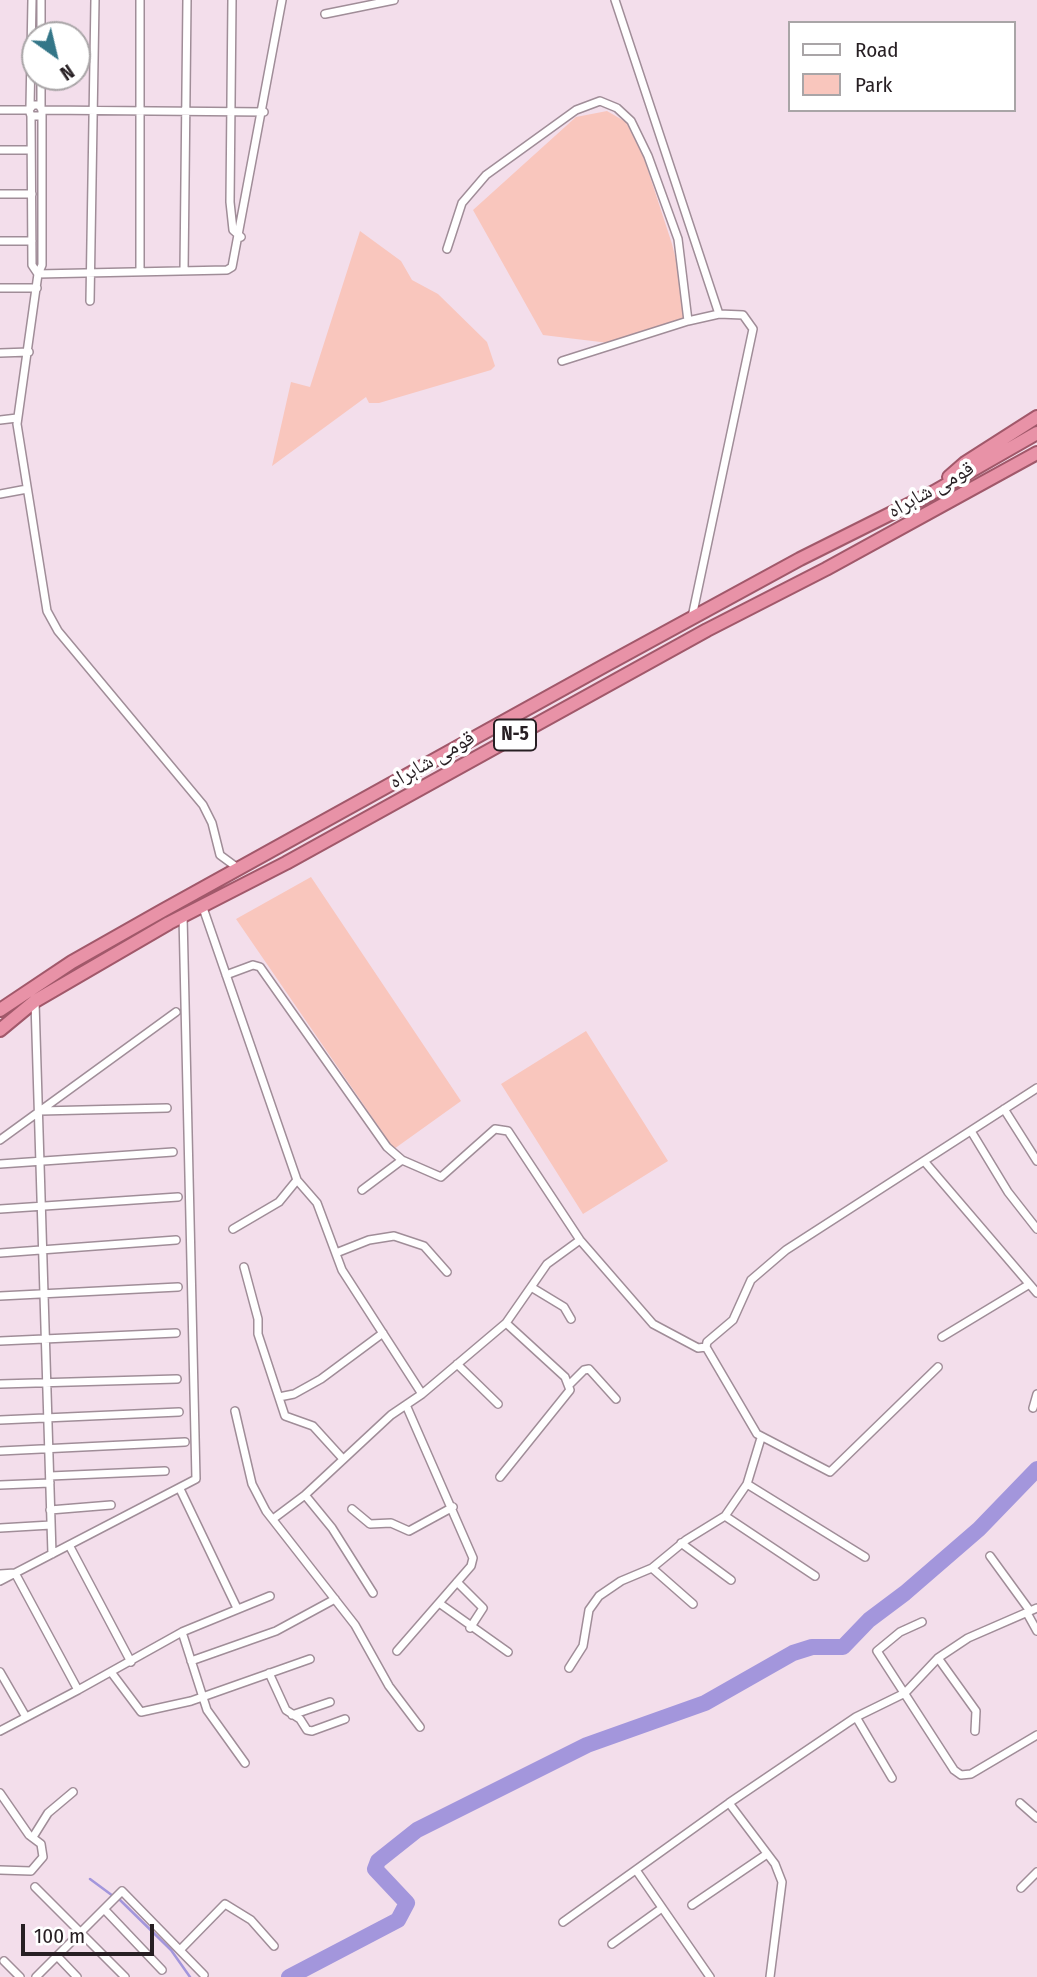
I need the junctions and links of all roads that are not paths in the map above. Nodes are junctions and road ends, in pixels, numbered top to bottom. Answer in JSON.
{"nodes":[{"id":1,"x":32,"y":0,"type":"edge"},
{"id":2,"x":41,"y":0,"type":"edge"},
{"id":3,"x":95,"y":0,"type":"edge"},
{"id":4,"x":140,"y":0,"type":"edge"},
{"id":5,"x":187,"y":0,"type":"edge"},
{"id":6,"x":232,"y":0,"type":"edge"},
{"id":7,"x":282,"y":0,"type":"edge"},
{"id":8,"x":394,"y":0,"type":"edge"},
{"id":9,"x":615,"y":0,"type":"edge"},
{"id":10,"x":325,"y":14,"type":"dead end"},
{"id":11,"x":41,"y":21,"type":"edge"},
{"id":12,"x":41,"y":91,"type":"edge"},
{"id":13,"x":0,"y":110,"type":"edge"},
{"id":14,"x":30,"y":111,"type":"junction"},
{"id":15,"x":41,"y":111,"type":"junction"},
{"id":16,"x":93,"y":112,"type":"junction"},
{"id":17,"x":138,"y":112,"type":"junction"},
{"id":18,"x":186,"y":112,"type":"junction"},
{"id":19,"x":230,"y":112,"type":"junction"},
{"id":20,"x":264,"y":112,"type":"junction"},
{"id":21,"x":0,"y":150,"type":"edge"},
{"id":22,"x":31,"y":150,"type":"junction"},
{"id":23,"x":0,"y":194,"type":"edge"},
{"id":24,"x":32,"y":194,"type":"junction"},
{"id":25,"x":241,"y":237,"type":"junction"},
{"id":26,"x":0,"y":241,"type":"edge"},
{"id":27,"x":32,"y":242,"type":"junction"},
{"id":28,"x":447,"y":249,"type":"dead end"},
{"id":29,"x":140,"y":271,"type":"junction"},
{"id":30,"x":184,"y":271,"type":"junction"},
{"id":31,"x":38,"y":274,"type":"junction"},
{"id":32,"x":91,"y":274,"type":"junction"},
{"id":33,"x":0,"y":288,"type":"edge"},
{"id":34,"x":37,"y":288,"type":"junction"},
{"id":35,"x":90,"y":301,"type":"dead end"},
{"id":36,"x":719,"y":314,"type":"junction"},
{"id":37,"x":688,"y":321,"type":"junction"},
{"id":38,"x":29,"y":352,"type":"junction"},
{"id":39,"x":0,"y":353,"type":"edge"},
{"id":40,"x":562,"y":361,"type":"dead end"},
{"id":41,"x":1037,"y":417,"type":"edge"},
{"id":42,"x":17,"y":418,"type":"junction"},
{"id":43,"x":0,"y":420,"type":"edge"},
{"id":44,"x":1034,"y":435,"type":"edge"},
{"id":45,"x":1037,"y":453,"type":"edge"},
{"id":46,"x":27,"y":489,"type":"junction"},
{"id":47,"x":934,"y":492,"type":"junction"},
{"id":48,"x":0,"y":494,"type":"edge"},
{"id":49,"x":692,"y":618,"type":"junction"},
{"id":50,"x":240,"y":870,"type":"junction"},
{"id":51,"x":202,"y":905,"type":"junction"},
{"id":52,"x":183,"y":916,"type":"junction"},
{"id":53,"x":226,"y":975,"type":"junction"},
{"id":54,"x":35,"y":1001,"type":"junction"},
{"id":55,"x":0,"y":1010,"type":"edge"},
{"id":56,"x":176,"y":1013,"type":"dead end"},
{"id":57,"x":0,"y":1030,"type":"edge"},
{"id":58,"x":1037,"y":1088,"type":"edge"},
{"id":59,"x":167,"y":1108,"type":"dead end"},
{"id":60,"x":1004,"y":1109,"type":"junction"},
{"id":61,"x":40,"y":1111,"type":"junction"},
{"id":62,"x":971,"y":1131,"type":"junction"},
{"id":63,"x":0,"y":1140,"type":"edge"},
{"id":64,"x":173,"y":1153,"type":"dead end"},
{"id":65,"x":402,"y":1160,"type":"junction"},
{"id":66,"x":924,"y":1161,"type":"junction"},
{"id":67,"x":1037,"y":1161,"type":"edge"},
{"id":68,"x":42,"y":1162,"type":"junction"},
{"id":69,"x":0,"y":1164,"type":"edge"},
{"id":70,"x":297,"y":1180,"type":"junction"},
{"id":71,"x":362,"y":1190,"type":"dead end"},
{"id":72,"x":178,"y":1197,"type":"dead end"},
{"id":73,"x":42,"y":1206,"type":"junction"},
{"id":74,"x":0,"y":1209,"type":"edge"},
{"id":75,"x":233,"y":1229,"type":"dead end"},
{"id":76,"x":1037,"y":1229,"type":"edge"},
{"id":77,"x":176,"y":1240,"type":"dead end"},
{"id":78,"x":580,"y":1240,"type":"junction"},
{"id":79,"x":43,"y":1251,"type":"junction"},
{"id":80,"x":0,"y":1252,"type":"edge"},
{"id":81,"x":336,"y":1253,"type":"junction"},
{"id":82,"x":244,"y":1267,"type":"dead end"},
{"id":83,"x":447,"y":1272,"type":"dead end"},
{"id":84,"x":1028,"y":1285,"type":"junction"},
{"id":85,"x":178,"y":1287,"type":"dead end"},
{"id":86,"x":531,"y":1287,"type":"junction"},
{"id":87,"x":1037,"y":1293,"type":"edge"},
{"id":88,"x":45,"y":1294,"type":"junction"},
{"id":89,"x":0,"y":1296,"type":"edge"},
{"id":90,"x":571,"y":1319,"type":"dead end"},
{"id":91,"x":506,"y":1323,"type":"junction"},
{"id":92,"x":176,"y":1333,"type":"dead end"},
{"id":93,"x":383,"y":1333,"type":"junction"},
{"id":94,"x":942,"y":1337,"type":"dead end"},
{"id":95,"x":46,"y":1339,"type":"junction"},
{"id":96,"x":0,"y":1341,"type":"edge"},
{"id":97,"x":706,"y":1348,"type":"junction"},
{"id":98,"x":457,"y":1364,"type":"junction"},
{"id":99,"x":938,"y":1367,"type":"dead end"},
{"id":100,"x":177,"y":1379,"type":"dead end"},
{"id":101,"x":47,"y":1381,"type":"junction"},
{"id":102,"x":0,"y":1384,"type":"edge"},
{"id":103,"x":570,"y":1384,"type":"junction"},
{"id":104,"x":422,"y":1394,"type":"junction"},
{"id":105,"x":1037,"y":1394,"type":"edge"},
{"id":106,"x":279,"y":1398,"type":"junction"},
{"id":107,"x":616,"y":1399,"type":"dead end"},
{"id":108,"x":498,"y":1404,"type":"dead end"},
{"id":109,"x":406,"y":1405,"type":"junction"},
{"id":110,"x":1033,"y":1408,"type":"dead end"},
{"id":111,"x":235,"y":1411,"type":"dead end"},
{"id":112,"x":179,"y":1412,"type":"dead end"},
{"id":113,"x":48,"y":1418,"type":"junction"},
{"id":114,"x":0,"y":1420,"type":"edge"},
{"id":115,"x":761,"y":1438,"type":"junction"},
{"id":116,"x":185,"y":1442,"type":"dead end"},
{"id":117,"x":49,"y":1449,"type":"junction"},
{"id":118,"x":0,"y":1451,"type":"edge"},
{"id":119,"x":343,"y":1459,"type":"junction"},
{"id":120,"x":165,"y":1471,"type":"dead end"},
{"id":121,"x":500,"y":1477,"type":"dead end"},
{"id":122,"x":50,"y":1480,"type":"junction"},
{"id":123,"x":747,"y":1484,"type":"junction"},
{"id":124,"x":0,"y":1485,"type":"edge"},
{"id":125,"x":180,"y":1489,"type":"junction"},
{"id":126,"x":305,"y":1495,"type":"junction"},
{"id":127,"x":111,"y":1505,"type":"dead end"},
{"id":128,"x":453,"y":1507,"type":"junction"},
{"id":129,"x":352,"y":1509,"type":"dead end"},
{"id":130,"x":51,"y":1510,"type":"junction"},
{"id":131,"x":725,"y":1516,"type":"junction"},
{"id":132,"x":274,"y":1519,"type":"junction"},
{"id":133,"x":51,"y":1525,"type":"junction"},
{"id":134,"x":0,"y":1528,"type":"edge"},
{"id":135,"x":681,"y":1543,"type":"junction"},
{"id":136,"x":69,"y":1545,"type":"junction"},
{"id":137,"x":52,"y":1553,"type":"junction"},
{"id":138,"x":990,"y":1556,"type":"dead end"},
{"id":139,"x":865,"y":1557,"type":"dead end"},
{"id":140,"x":652,"y":1568,"type":"junction"},
{"id":141,"x":15,"y":1573,"type":"junction"},
{"id":142,"x":0,"y":1574,"type":"edge"},
{"id":143,"x":815,"y":1576,"type":"dead end"},
{"id":144,"x":731,"y":1580,"type":"dead end"},
{"id":145,"x":0,"y":1581,"type":"edge"},
{"id":146,"x":457,"y":1582,"type":"junction"},
{"id":147,"x":373,"y":1593,"type":"dead end"},
{"id":148,"x":270,"y":1596,"type":"dead end"},
{"id":149,"x":335,"y":1599,"type":"junction"},
{"id":150,"x":439,"y":1603,"type":"junction"},
{"id":151,"x":693,"y":1604,"type":"dead end"},
{"id":152,"x":237,"y":1608,"type":"junction"},
{"id":153,"x":1031,"y":1611,"type":"edge"},
{"id":154,"x":922,"y":1622,"type":"dead end"},
{"id":155,"x":470,"y":1628,"type":"junction"},
{"id":156,"x":182,"y":1632,"type":"junction"},
{"id":157,"x":1037,"y":1632,"type":"edge"},
{"id":158,"x":397,"y":1651,"type":"dead end"},
{"id":159,"x":508,"y":1653,"type":"dead end"},
{"id":160,"x":938,"y":1658,"type":"junction"},
{"id":161,"x":310,"y":1659,"type":"dead end"},
{"id":162,"x":191,"y":1661,"type":"junction"},
{"id":163,"x":131,"y":1662,"type":"junction"},
{"id":164,"x":569,"y":1668,"type":"dead end"},
{"id":165,"x":0,"y":1672,"type":"edge"},
{"id":166,"x":111,"y":1672,"type":"junction"},
{"id":167,"x":269,"y":1673,"type":"junction"},
{"id":168,"x":78,"y":1690,"type":"junction"},
{"id":169,"x":905,"y":1693,"type":"junction"},
{"id":170,"x":203,"y":1697,"type":"junction"},
{"id":171,"x":330,"y":1702,"type":"dead end"},
{"id":172,"x":292,"y":1715,"type":"junction"},
{"id":173,"x":26,"y":1717,"type":"junction"},
{"id":174,"x":856,"y":1717,"type":"junction"},
{"id":175,"x":345,"y":1719,"type":"dead end"},
{"id":176,"x":420,"y":1727,"type":"dead end"},
{"id":177,"x":0,"y":1731,"type":"edge"},
{"id":178,"x":975,"y":1731,"type":"dead end"},
{"id":179,"x":1037,"y":1734,"type":"edge"},
{"id":180,"x":245,"y":1763,"type":"dead end"},
{"id":181,"x":892,"y":1778,"type":"dead end"},
{"id":182,"x":73,"y":1792,"type":"dead end"},
{"id":183,"x":0,"y":1793,"type":"edge"},
{"id":184,"x":729,"y":1803,"type":"junction"},
{"id":185,"x":1020,"y":1803,"type":"dead end"},
{"id":186,"x":1037,"y":1818,"type":"edge"},
{"id":187,"x":33,"y":1837,"type":"junction"},
{"id":188,"x":767,"y":1854,"type":"junction"},
{"id":189,"x":0,"y":1870,"type":"edge"},
{"id":190,"x":636,"y":1870,"type":"junction"},
{"id":191,"x":1037,"y":1872,"type":"edge"},
{"id":192,"x":36,"y":1887,"type":"dead end"},
{"id":193,"x":1021,"y":1888,"type":"dead end"},
{"id":194,"x":692,"y":1905,"type":"dead end"},
{"id":195,"x":662,"y":1908,"type":"junction"},
{"id":196,"x":104,"y":1909,"type":"junction"},
{"id":197,"x":563,"y":1922,"type":"dead end"},
{"id":198,"x":82,"y":1931,"type":"junction"},
{"id":199,"x":612,"y":1944,"type":"dead end"},
{"id":200,"x":274,"y":1946,"type":"dead end"},
{"id":201,"x":180,"y":1950,"type":"junction"},
{"id":202,"x":57,"y":1956,"type":"junction"},
{"id":203,"x":4,"y":1961,"type":"dead end"},
{"id":204,"x":162,"y":1970,"type":"dead end"},
{"id":205,"x":204,"y":1975,"type":"dead end"},
{"id":206,"x":20,"y":1977,"type":"edge"},
{"id":207,"x":36,"y":1977,"type":"edge"},
{"id":208,"x":77,"y":1977,"type":"edge"},
{"id":209,"x":125,"y":1977,"type":"edge"},
{"id":210,"x":710,"y":1977,"type":"edge"},
{"id":211,"x":770,"y":1977,"type":"edge"}],
"edges":[{"from":1,"to":14,"type":"street"},
{"from":2,"to":11,"type":"street"},
{"from":3,"to":16,"type":"street"},
{"from":4,"to":17,"type":"street"},
{"from":5,"to":18,"type":"street"},
{"from":6,"to":19,"type":"street"},
{"from":7,"to":20,"type":"street"},
{"from":8,"to":10,"type":"street"},
{"from":9,"to":36,"type":"street"},
{"from":12,"to":15,"type":"street"},
{"from":13,"to":14,"type":"street"},
{"from":14,"to":15,"type":"street"},
{"from":14,"to":15,"type":"street"},
{"from":14,"to":22,"type":"street"},
{"from":15,"to":16,"type":"street"},
{"from":15,"to":31,"type":"street"},
{"from":16,"to":17,"type":"street"},
{"from":16,"to":32,"type":"street"},
{"from":17,"to":18,"type":"street"},
{"from":17,"to":29,"type":"street"},
{"from":18,"to":19,"type":"street"},
{"from":18,"to":30,"type":"street"},
{"from":19,"to":20,"type":"street"},
{"from":19,"to":25,"type":"street"},
{"from":20,"to":25,"type":"street"},
{"from":21,"to":22,"type":"street"},
{"from":22,"to":24,"type":"street"},
{"from":23,"to":24,"type":"street"},
{"from":24,"to":27,"type":"street"},
{"from":25,"to":30,"type":"street"},
{"from":26,"to":27,"type":"street"},
{"from":27,"to":31,"type":"street"},
{"from":28,"to":37,"type":"street"},
{"from":29,"to":30,"type":"street"},
{"from":29,"to":32,"type":"street"},
{"from":31,"to":32,"type":"street"},
{"from":31,"to":34,"type":"street"},
{"from":32,"to":35,"type":"street"},
{"from":33,"to":34,"type":"street"},
{"from":34,"to":38,"type":"street"},
{"from":36,"to":37,"type":"street"},
{"from":36,"to":49,"type":"street"},
{"from":37,"to":40,"type":"street"},
{"from":38,"to":39,"type":"street"},
{"from":38,"to":42,"type":"street"},
{"from":41,"to":47,"type":"highway"},
{"from":42,"to":43,"type":"street"},
{"from":42,"to":46,"type":"street"},
{"from":44,"to":47,"type":"highway","name":"قومی شاہراہ","number":"N-5"},
{"from":45,"to":51,"type":"highway","name":"قومی شاہراہ","number":"N-5"},
{"from":46,"to":48,"type":"street"},
{"from":46,"to":50,"type":"street"},
{"from":47,"to":49,"type":"highway","name":"قومی شاہراہ","number":"N-5"},
{"from":49,"to":50,"type":"highway","name":"قومی شاہراہ","number":"N-5"},
{"from":50,"to":55,"type":"highway","name":"قومی شاہراہ","number":"N-5"},
{"from":51,"to":52,"type":"highway","name":"قومی شاہراہ","number":"N-5"},
{"from":51,"to":53,"type":"street"},
{"from":52,"to":54,"type":"highway","name":"قومی شاہراہ","number":"N-5"},
{"from":52,"to":125,"type":"street"},
{"from":53,"to":65,"type":"street"},
{"from":53,"to":70,"type":"street"},
{"from":54,"to":57,"type":"highway","name":"قومی شاہراہ","number":"N-5"},
{"from":54,"to":61,"type":"street"},
{"from":56,"to":61,"type":"street"},
{"from":58,"to":60,"type":"street"},
{"from":59,"to":61,"type":"street"},
{"from":60,"to":62,"type":"street"},
{"from":60,"to":67,"type":"street"},
{"from":61,"to":63,"type":"street"},
{"from":61,"to":68,"type":"street"},
{"from":62,"to":66,"type":"street"},
{"from":62,"to":76,"type":"street"},
{"from":64,"to":68,"type":"street"},
{"from":65,"to":71,"type":"street"},
{"from":65,"to":78,"type":"street"},
{"from":66,"to":84,"type":"street"},
{"from":66,"to":97,"type":"street"},
{"from":68,"to":69,"type":"street"},
{"from":68,"to":73,"type":"street"},
{"from":70,"to":75,"type":"street"},
{"from":70,"to":81,"type":"street"},
{"from":72,"to":73,"type":"street"},
{"from":73,"to":74,"type":"street"},
{"from":73,"to":79,"type":"street"},
{"from":77,"to":79,"type":"street"},
{"from":78,"to":86,"type":"street"},
{"from":78,"to":97,"type":"street"},
{"from":79,"to":80,"type":"street"},
{"from":79,"to":88,"type":"street"},
{"from":81,"to":83,"type":"street"},
{"from":81,"to":93,"type":"street"},
{"from":82,"to":106,"type":"street"},
{"from":84,"to":87,"type":"street"},
{"from":84,"to":94,"type":"street"},
{"from":85,"to":88,"type":"street"},
{"from":86,"to":90,"type":"street"},
{"from":86,"to":91,"type":"street"},
{"from":88,"to":89,"type":"street"},
{"from":88,"to":95,"type":"street"},
{"from":91,"to":98,"type":"street"},
{"from":91,"to":103,"type":"street"},
{"from":92,"to":95,"type":"street"},
{"from":93,"to":104,"type":"street"},
{"from":93,"to":106,"type":"street"},
{"from":95,"to":96,"type":"street"},
{"from":95,"to":101,"type":"street"},
{"from":97,"to":115,"type":"street"},
{"from":98,"to":104,"type":"street"},
{"from":98,"to":108,"type":"street"},
{"from":99,"to":115,"type":"street"},
{"from":100,"to":101,"type":"street"},
{"from":101,"to":102,"type":"street"},
{"from":101,"to":113,"type":"street"},
{"from":103,"to":107,"type":"street"},
{"from":103,"to":121,"type":"street"},
{"from":104,"to":109,"type":"street"},
{"from":105,"to":110,"type":"street"},
{"from":106,"to":119,"type":"street"},
{"from":109,"to":119,"type":"street"},
{"from":109,"to":128,"type":"street"},
{"from":111,"to":132,"type":"street"},
{"from":112,"to":113,"type":"street"},
{"from":113,"to":114,"type":"street"},
{"from":113,"to":117,"type":"street"},
{"from":115,"to":123,"type":"street"},
{"from":116,"to":117,"type":"street"},
{"from":117,"to":118,"type":"street"},
{"from":117,"to":122,"type":"street"},
{"from":119,"to":126,"type":"street"},
{"from":120,"to":122,"type":"street"},
{"from":122,"to":124,"type":"street"},
{"from":122,"to":130,"type":"street"},
{"from":123,"to":131,"type":"street"},
{"from":123,"to":139,"type":"street"},
{"from":125,"to":136,"type":"street"},
{"from":125,"to":152,"type":"street"},
{"from":126,"to":132,"type":"street"},
{"from":126,"to":147,"type":"street"},
{"from":127,"to":130,"type":"street"},
{"from":128,"to":129,"type":"street"},
{"from":128,"to":146,"type":"street"},
{"from":130,"to":133,"type":"street"},
{"from":131,"to":135,"type":"street"},
{"from":131,"to":143,"type":"street"},
{"from":132,"to":149,"type":"street"},
{"from":133,"to":134,"type":"street"},
{"from":133,"to":137,"type":"street"},
{"from":135,"to":140,"type":"street"},
{"from":135,"to":144,"type":"street"},
{"from":136,"to":137,"type":"street"},
{"from":136,"to":163,"type":"street"},
{"from":137,"to":141,"type":"street"},
{"from":138,"to":153,"type":"street"},
{"from":140,"to":151,"type":"street"},
{"from":140,"to":164,"type":"street"},
{"from":141,"to":142,"type":"street"},
{"from":141,"to":145,"type":"street"},
{"from":141,"to":168,"type":"street"},
{"from":146,"to":150,"type":"street"},
{"from":146,"to":155,"type":"street"},
{"from":148,"to":152,"type":"street"},
{"from":149,"to":162,"type":"street"},
{"from":149,"to":176,"type":"street"},
{"from":150,"to":155,"type":"street"},
{"from":150,"to":158,"type":"street"},
{"from":152,"to":156,"type":"street"},
{"from":153,"to":157,"type":"street"},
{"from":153,"to":160,"type":"street"},
{"from":154,"to":169,"type":"street"},
{"from":155,"to":159,"type":"street"},
{"from":156,"to":162,"type":"street"},
{"from":156,"to":163,"type":"street"},
{"from":160,"to":169,"type":"street"},
{"from":160,"to":178,"type":"street"},
{"from":161,"to":167,"type":"street"},
{"from":162,"to":170,"type":"street"},
{"from":163,"to":166,"type":"street"},
{"from":165,"to":173,"type":"street"},
{"from":166,"to":168,"type":"street"},
{"from":166,"to":170,"type":"street"},
{"from":167,"to":170,"type":"street"},
{"from":167,"to":172,"type":"street"},
{"from":168,"to":173,"type":"street"},
{"from":169,"to":174,"type":"street"},
{"from":169,"to":179,"type":"street"},
{"from":170,"to":180,"type":"street"},
{"from":171,"to":172,"type":"street"},
{"from":172,"to":175,"type":"street"},
{"from":173,"to":177,"type":"street"},
{"from":174,"to":181,"type":"street"},
{"from":174,"to":184,"type":"street"},
{"from":182,"to":187,"type":"street"},
{"from":183,"to":187,"type":"street"},
{"from":184,"to":188,"type":"street"},
{"from":184,"to":190,"type":"street"},
{"from":185,"to":186,"type":"street"},
{"from":187,"to":189,"type":"street"},
{"from":188,"to":194,"type":"street"},
{"from":188,"to":211,"type":"street"},
{"from":190,"to":195,"type":"street"},
{"from":190,"to":197,"type":"street"},
{"from":191,"to":193,"type":"street"},
{"from":192,"to":198,"type":"street"},
{"from":195,"to":199,"type":"street"},
{"from":195,"to":210,"type":"street"},
{"from":196,"to":198,"type":"street"},
{"from":196,"to":201,"type":"street"},
{"from":196,"to":204,"type":"street"},
{"from":198,"to":202,"type":"street"},
{"from":198,"to":209,"type":"street"},
{"from":200,"to":201,"type":"street"},
{"from":201,"to":205,"type":"street"},
{"from":202,"to":207,"type":"street"},
{"from":202,"to":208,"type":"street"},
{"from":203,"to":206,"type":"street"}]}
